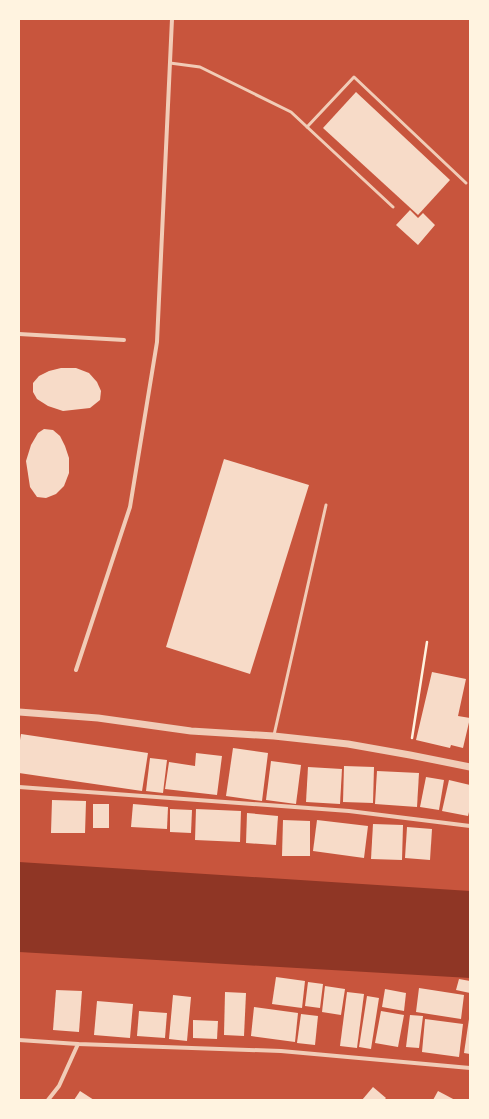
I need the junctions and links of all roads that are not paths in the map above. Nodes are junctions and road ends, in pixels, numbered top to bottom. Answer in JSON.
{"nodes":[{"id":1,"x":172,"y":19,"type":"edge"},
{"id":2,"x":170,"y":63,"type":"junction"},
{"id":3,"x":307,"y":127,"type":"junction"},
{"id":4,"x":466,"y":183,"type":"dead end"},
{"id":5,"x":393,"y":207,"type":"dead end"},
{"id":6,"x":19,"y":334,"type":"edge"},
{"id":7,"x":124,"y":340,"type":"dead end"},
{"id":8,"x":326,"y":504,"type":"dead end"},
{"id":9,"x":76,"y":670,"type":"dead end"},
{"id":10,"x":19,"y":712,"type":"edge"},
{"id":11,"x":274,"y":736,"type":"junction"},
{"id":12,"x":470,"y":767,"type":"edge"},
{"id":13,"x":19,"y":787,"type":"edge"},
{"id":14,"x":470,"y":826,"type":"edge"},
{"id":15,"x":19,"y":1040,"type":"edge"},
{"id":16,"x":78,"y":1044,"type":"junction"},
{"id":17,"x":470,"y":1068,"type":"edge"},
{"id":18,"x":48,"y":1100,"type":"edge"}],
"edges":[{"from":1,"to":2,"type":"street"},
{"from":2,"to":3,"type":"lane"},
{"from":2,"to":9,"type":"street"},
{"from":3,"to":4,"type":"lane"},
{"from":3,"to":5,"type":"lane"},
{"from":6,"to":7,"type":"street"},
{"from":8,"to":11,"type":"lane"},
{"from":10,"to":11,"type":"street"},
{"from":11,"to":12,"type":"street"},
{"from":13,"to":14,"type":"street"},
{"from":15,"to":16,"type":"street"},
{"from":16,"to":17,"type":"street"},
{"from":16,"to":18,"type":"street"}]}
